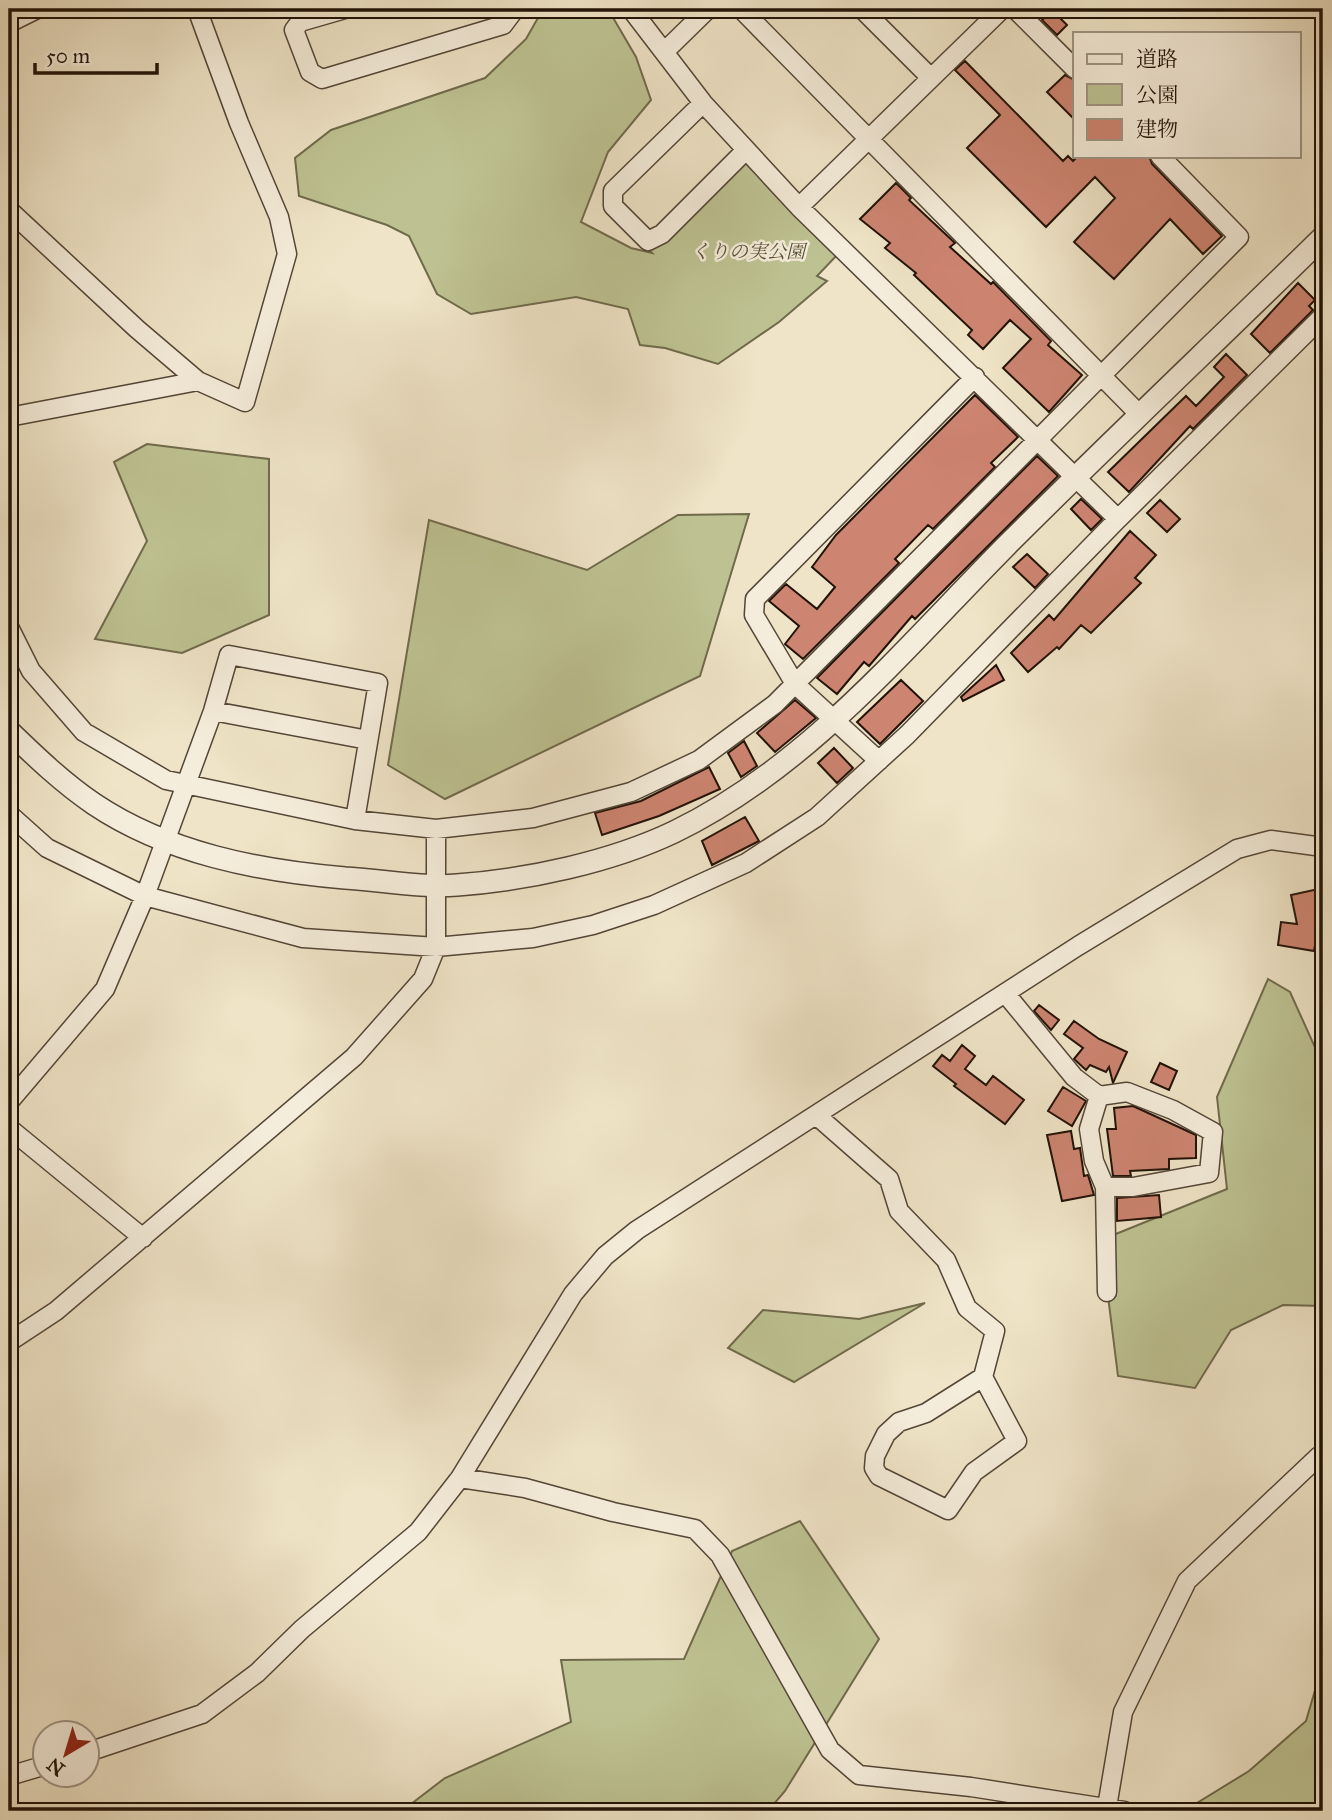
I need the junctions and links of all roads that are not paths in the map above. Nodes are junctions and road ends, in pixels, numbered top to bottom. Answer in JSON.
{"nodes":[{"id":1,"x":37,"y":9,"type":"edge"},
{"id":2,"x":197,"y":9,"type":"edge"},
{"id":3,"x":345,"y":9,"type":"edge"},
{"id":4,"x":515,"y":9,"type":"edge"},
{"id":5,"x":631,"y":9,"type":"edge"},
{"id":6,"x":708,"y":9,"type":"edge"},
{"id":7,"x":741,"y":9,"type":"edge"},
{"id":8,"x":862,"y":9,"type":"edge"},
{"id":9,"x":1002,"y":9,"type":"edge"},
{"id":10,"x":1015,"y":9,"type":"edge"},
{"id":11,"x":9,"y":23,"type":"edge"},
{"id":12,"x":664,"y":52,"type":"junction"},
{"id":13,"x":1073,"y":67,"type":"edge"},
{"id":14,"x":932,"y":78,"type":"junction"},
{"id":15,"x":703,"y":103,"type":"junction"},
{"id":16,"x":869,"y":139,"type":"junction"},
{"id":17,"x":746,"y":150,"type":"junction"},
{"id":18,"x":1162,"y":158,"type":"edge"},
{"id":19,"x":799,"y":207,"type":"junction"},
{"id":20,"x":9,"y":210,"type":"edge"},
{"id":21,"x":1323,"y":237,"type":"edge"},
{"id":22,"x":1323,"y":316,"type":"edge"},
{"id":23,"x":1101,"y":376,"type":"junction"},
{"id":24,"x":975,"y":377,"type":"junction"},
{"id":25,"x":198,"y":381,"type":"junction"},
{"id":26,"x":1140,"y":415,"type":"junction"},
{"id":27,"x":9,"y":417,"type":"edge"},
{"id":28,"x":1039,"y":439,"type":"junction"},
{"id":29,"x":1076,"y":476,"type":"junction"},
{"id":30,"x":1118,"y":519,"type":"junction"},
{"id":31,"x":9,"y":627,"type":"edge"},
{"id":32,"x":795,"y":684,"type":"junction"},
{"id":33,"x":213,"y":711,"type":"junction"},
{"id":34,"x":833,"y":720,"type":"junction"},
{"id":35,"x":9,"y":731,"type":"edge"},
{"id":36,"x":369,"y":740,"type":"junction"},
{"id":37,"x":879,"y":761,"type":"junction"},
{"id":38,"x":184,"y":784,"type":"junction"},
{"id":39,"x":9,"y":814,"type":"edge"},
{"id":40,"x":355,"y":821,"type":"junction"},
{"id":41,"x":436,"y":829,"type":"junction"},
{"id":42,"x":164,"y":841,"type":"junction"},
{"id":43,"x":1323,"y":847,"type":"edge"},
{"id":44,"x":436,"y":884,"type":"junction"},
{"id":45,"x":145,"y":896,"type":"junction"},
{"id":46,"x":436,"y":947,"type":"junction"},
{"id":47,"x":1004,"y":993,"type":"junction"},
{"id":48,"x":1099,"y":1096,"type":"junction"},
{"id":49,"x":9,"y":1102,"type":"edge"},
{"id":50,"x":816,"y":1115,"type":"junction"},
{"id":51,"x":9,"y":1128,"type":"edge"},
{"id":52,"x":1105,"y":1187,"type":"junction"},
{"id":53,"x":144,"y":1238,"type":"junction"},
{"id":54,"x":1107,"y":1292,"type":"dead end"},
{"id":55,"x":9,"y":1342,"type":"edge"},
{"id":56,"x":983,"y":1377,"type":"junction"},
{"id":57,"x":1320,"y":1456,"type":"dead end"},
{"id":58,"x":460,"y":1478,"type":"junction"},
{"id":59,"x":102,"y":1747,"type":"edge"},
{"id":60,"x":32,"y":1769,"type":"edge"},
{"id":61,"x":9,"y":1776,"type":"edge"},
{"id":62,"x":1116,"y":1809,"type":"edge"}],
"edges":[{"from":1,"to":11,"type":"street"},
{"from":2,"to":25,"type":"street"},
{"from":3,"to":4,"type":"street"},
{"from":5,"to":12,"type":"street"},
{"from":6,"to":12,"type":"street"},
{"from":7,"to":16,"type":"street"},
{"from":8,"to":14,"type":"street"},
{"from":9,"to":14,"type":"street"},
{"from":10,"to":13,"type":"street"},
{"from":12,"to":15,"type":"street"},
{"from":14,"to":16,"type":"street"},
{"from":15,"to":17,"type":"street"},
{"from":15,"to":17,"type":"street"},
{"from":16,"to":19,"type":"street"},
{"from":16,"to":23,"type":"street"},
{"from":17,"to":19,"type":"street"},
{"from":18,"to":23,"type":"street"},
{"from":19,"to":24,"type":"street"},
{"from":20,"to":25,"type":"street"},
{"from":21,"to":26,"type":"street"},
{"from":22,"to":30,"type":"street"},
{"from":23,"to":26,"type":"street"},
{"from":23,"to":28,"type":"street"},
{"from":24,"to":28,"type":"street"},
{"from":24,"to":32,"type":"street"},
{"from":25,"to":27,"type":"street"},
{"from":26,"to":29,"type":"street"},
{"from":28,"to":29,"type":"street"},
{"from":28,"to":32,"type":"street"},
{"from":29,"to":30,"type":"street"},
{"from":29,"to":34,"type":"street"},
{"from":30,"to":37,"type":"street"},
{"from":31,"to":38,"type":"street"},
{"from":32,"to":34,"type":"street"},
{"from":32,"to":41,"type":"street"},
{"from":33,"to":36,"type":"street"},
{"from":33,"to":36,"type":"street"},
{"from":33,"to":38,"type":"street"},
{"from":34,"to":37,"type":"street"},
{"from":34,"to":44,"type":"street"},
{"from":35,"to":42,"type":"street"},
{"from":36,"to":40,"type":"street"},
{"from":37,"to":46,"type":"street"},
{"from":38,"to":40,"type":"street"},
{"from":38,"to":42,"type":"street"},
{"from":39,"to":45,"type":"street"},
{"from":40,"to":41,"type":"street"},
{"from":41,"to":44,"type":"street"},
{"from":42,"to":44,"type":"street"},
{"from":42,"to":45,"type":"street"},
{"from":43,"to":47,"type":"street"},
{"from":44,"to":46,"type":"street"},
{"from":45,"to":46,"type":"street"},
{"from":45,"to":49,"type":"street"},
{"from":46,"to":53,"type":"street"},
{"from":47,"to":48,"type":"street"},
{"from":47,"to":50,"type":"street"},
{"from":48,"to":52,"type":"street"},
{"from":48,"to":52,"type":"street"},
{"from":50,"to":56,"type":"street"},
{"from":50,"to":58,"type":"street"},
{"from":51,"to":53,"type":"street"},
{"from":52,"to":54,"type":"street"},
{"from":53,"to":55,"type":"street"},
{"from":56,"to":56,"type":"street"},
{"from":57,"to":62,"type":"street"},
{"from":58,"to":59,"type":"street"},
{"from":58,"to":62,"type":"street"},
{"from":60,"to":61,"type":"street"}]}
